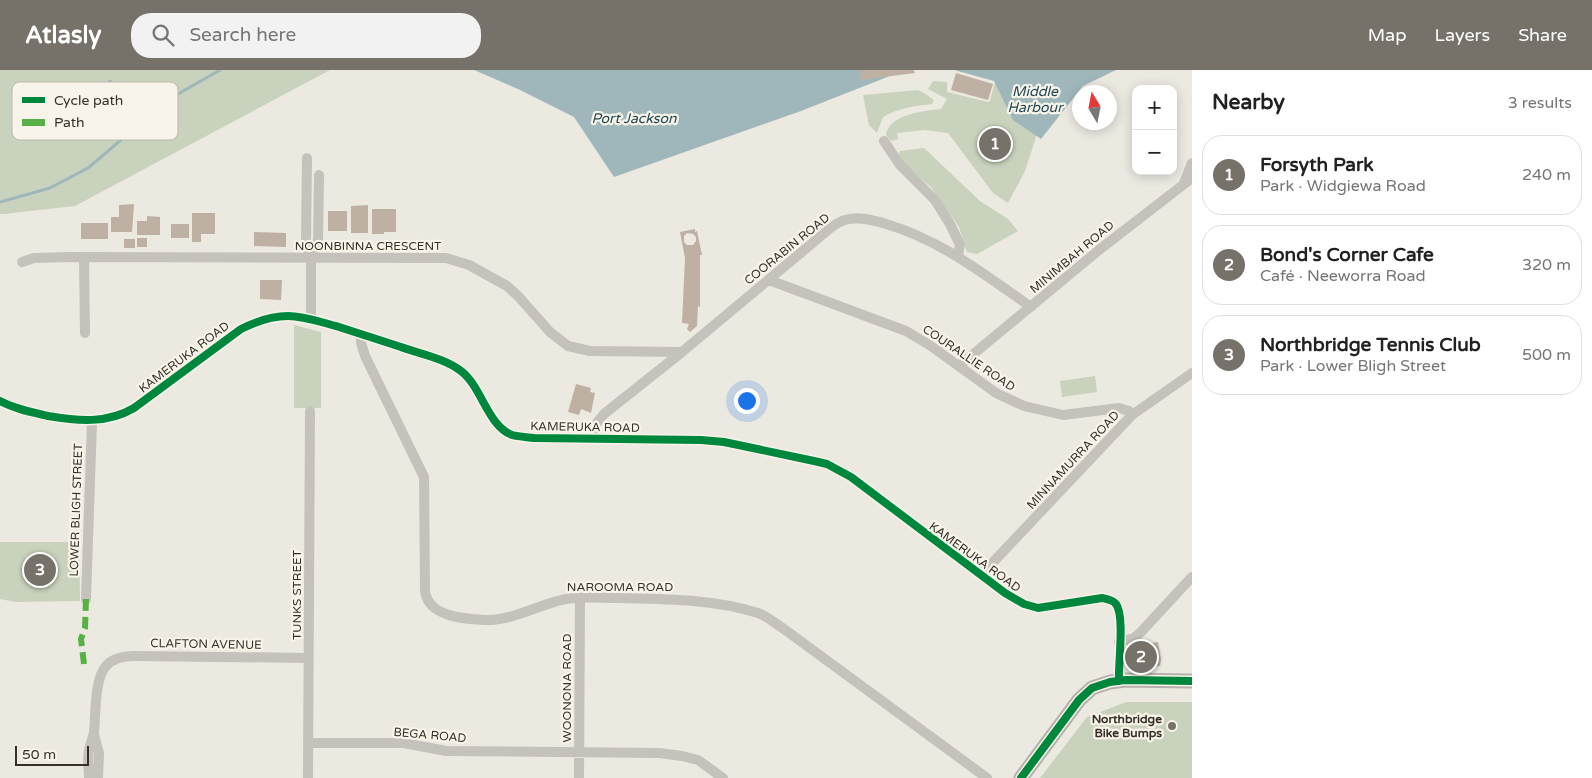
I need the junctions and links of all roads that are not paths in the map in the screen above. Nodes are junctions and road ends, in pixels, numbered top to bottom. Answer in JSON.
{"nodes":[{"id":1,"x":884,"y":141,"type":"dead end"},
{"id":2,"x":306,"y":158,"type":"dead end"},
{"id":3,"x":1192,"y":163,"type":"edge"},
{"id":4,"x":320,"y":175,"type":"dead end"},
{"id":5,"x":1188,"y":181,"type":"edge"},
{"id":6,"x":958,"y":255,"type":"junction"},
{"id":7,"x":84,"y":257,"type":"junction"},
{"id":8,"x":311,"y":258,"type":"junction"},
{"id":9,"x":22,"y":262,"type":"dead end"},
{"id":10,"x":769,"y":280,"type":"junction"},
{"id":11,"x":1031,"y":307,"type":"junction"},
{"id":12,"x":311,"y":319,"type":"junction"},
{"id":13,"x":85,"y":334,"type":"dead end"},
{"id":14,"x":361,"y":334,"type":"junction"},
{"id":15,"x":682,"y":352,"type":"junction"},
{"id":16,"x":959,"y":366,"type":"junction"},
{"id":17,"x":1192,"y":373,"type":"edge"},
{"id":18,"x":0,"y":401,"type":"edge"},
{"id":19,"x":310,"y":411,"type":"dead end"},
{"id":20,"x":1132,"y":415,"type":"junction"},
{"id":21,"x":92,"y":421,"type":"junction"},
{"id":22,"x":594,"y":438,"type":"junction"},
{"id":23,"x":981,"y":575,"type":"junction"},
{"id":24,"x":1192,"y":577,"type":"edge"},
{"id":25,"x":580,"y":598,"type":"junction"},
{"id":26,"x":86,"y":599,"type":"dead end"},
{"id":27,"x":1119,"y":642,"type":"junction"},
{"id":28,"x":309,"y":658,"type":"junction"},
{"id":29,"x":1119,"y":681,"type":"junction"},
{"id":30,"x":1192,"y":681,"type":"edge"},
{"id":31,"x":94,"y":734,"type":"junction"},
{"id":32,"x":308,"y":743,"type":"junction"},
{"id":33,"x":579,"y":752,"type":"junction"},
{"id":34,"x":88,"y":778,"type":"edge"},
{"id":35,"x":98,"y":778,"type":"edge"},
{"id":36,"x":308,"y":778,"type":"edge"},
{"id":37,"x":578,"y":778,"type":"edge"},
{"id":38,"x":723,"y":778,"type":"edge"},
{"id":39,"x":987,"y":778,"type":"edge"},
{"id":40,"x":1021,"y":778,"type":"edge"}],
"edges":[{"from":1,"to":6,"type":"street"},
{"from":2,"to":8,"type":"street"},
{"from":3,"to":5,"type":"street","name":"MINIMBAH ROAD"},
{"from":4,"to":8,"type":"street"},
{"from":5,"to":11,"type":"street","name":"MINIMBAH ROAD"},
{"from":6,"to":10,"type":"street","name":"COORABIN ROAD"},
{"from":6,"to":11,"type":"street","name":"COORABIN ROAD"},
{"from":7,"to":8,"type":"street","name":"NOONBINNA CRESCENT"},
{"from":7,"to":9,"type":"street","name":"NOONBINNA CRESCENT"},
{"from":7,"to":13,"type":"street"},
{"from":8,"to":12,"type":"street"},
{"from":8,"to":15,"type":"street","name":"NOONBINNA CRESCENT"},
{"from":10,"to":15,"type":"street","name":"COORABIN ROAD"},
{"from":10,"to":16,"type":"street","name":"COURALLIE ROAD"},
{"from":11,"to":16,"type":"street","name":"MINIMBAH ROAD"},
{"from":12,"to":14,"type":"street","name":"KAMERUKA ROAD"},
{"from":12,"to":21,"type":"street","name":"KAMERUKA ROAD"},
{"from":14,"to":22,"type":"street","name":"KAMERUKA ROAD"},
{"from":14,"to":25,"type":"street","name":"NAROOMA ROAD"},
{"from":15,"to":22,"type":"street","name":"COORABIN ROAD"},
{"from":16,"to":20,"type":"street","name":"COURALLIE ROAD"},
{"from":17,"to":20,"type":"street","name":"MINNAMURRA ROAD"},
{"from":18,"to":21,"type":"street","name":"KAMERUKA ROAD"},
{"from":19,"to":28,"type":"street","name":"TUNKS STREET"},
{"from":20,"to":23,"type":"street","name":"MINNAMURRA ROAD"},
{"from":21,"to":26,"type":"street","name":"LOWER BLIGH STREET"},
{"from":22,"to":23,"type":"street","name":"KAMERUKA ROAD"},
{"from":23,"to":27,"type":"street","name":"KAMERUKA ROAD"},
{"from":24,"to":27,"type":"street"},
{"from":25,"to":33,"type":"street","name":"WOONONA ROAD"},
{"from":25,"to":39,"type":"street","name":"NAROOMA ROAD"},
{"from":27,"to":29,"type":"street","name":"KAMERUKA ROAD"},
{"from":28,"to":31,"type":"street","name":"CLAFTON AVENUE"},
{"from":28,"to":32,"type":"street","name":"TUNKS STREET"},
{"from":29,"to":30,"type":"street"},
{"from":29,"to":40,"type":"street"},
{"from":31,"to":34,"type":"street"},
{"from":31,"to":35,"type":"street"},
{"from":32,"to":33,"type":"street","name":"BEGA ROAD"},
{"from":32,"to":36,"type":"street","name":"TUNKS STREET"},
{"from":33,"to":37,"type":"street","name":"WOONONA ROAD"},
{"from":33,"to":38,"type":"street","name":"BEGA ROAD"}]}
